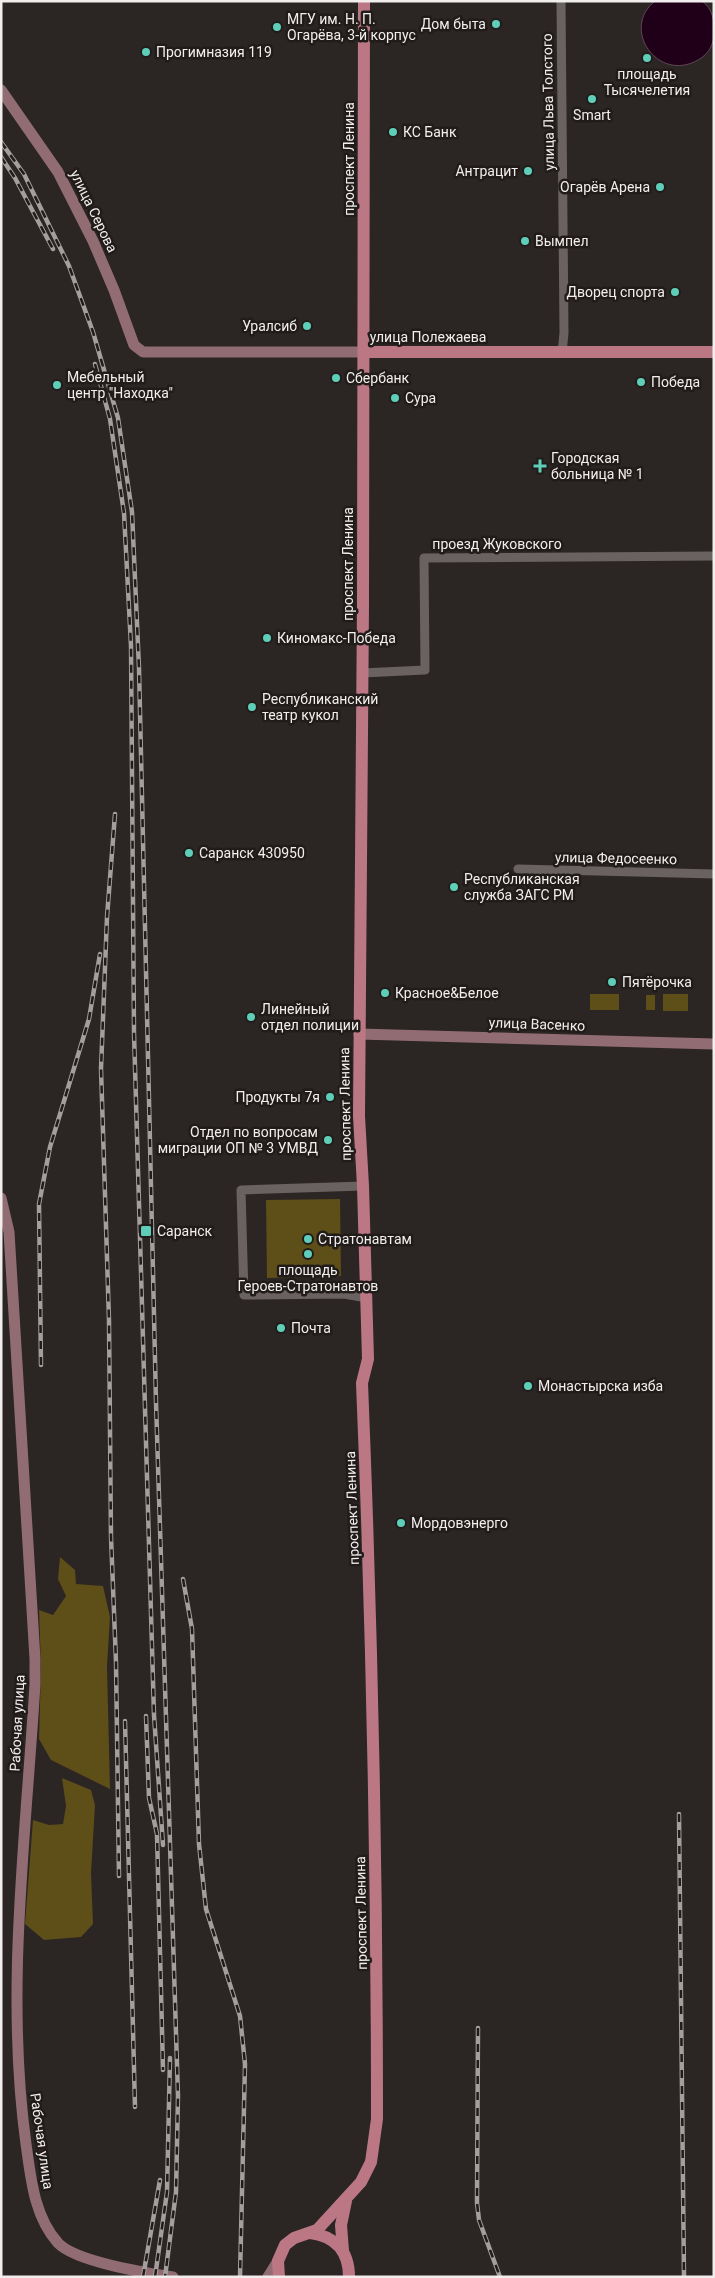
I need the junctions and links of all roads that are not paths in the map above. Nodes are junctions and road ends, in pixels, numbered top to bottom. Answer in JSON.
{"nodes":[{"id":1,"x":364,"y":1,"type":"edge"},
{"id":2,"x":561,"y":1,"type":"edge"},
{"id":3,"x":1,"y":90,"type":"edge"},
{"id":4,"x":143,"y":352,"type":"joint"},
{"id":5,"x":364,"y":352,"type":"junction"},
{"id":6,"x":714,"y":352,"type":"edge"},
{"id":7,"x":562,"y":353,"type":"junction"},
{"id":8,"x":714,"y":556,"type":"edge"},
{"id":9,"x":362,"y":673,"type":"junction"},
{"id":10,"x":518,"y":869,"type":"dead end"},
{"id":11,"x":714,"y":874,"type":"edge"},
{"id":12,"x":359,"y":1034,"type":"junction"},
{"id":13,"x":714,"y":1044,"type":"edge"},
{"id":14,"x":363,"y":1186,"type":"junction"},
{"id":15,"x":1,"y":1198,"type":"edge"},
{"id":16,"x":367,"y":1298,"type":"junction"},
{"id":17,"x":348,"y":2198,"type":"junction"},
{"id":18,"x":310,"y":2233,"type":"junction"},
{"id":19,"x":345,"y":2258,"type":"junction"},
{"id":20,"x":278,"y":2261,"type":"junction"},
{"id":21,"x":173,"y":2277,"type":"edge"},
{"id":22,"x":268,"y":2277,"type":"edge"},
{"id":23,"x":279,"y":2277,"type":"edge"},
{"id":24,"x":348,"y":2277,"type":"edge"},
{"id":25,"x":357,"y":2277,"type":"edge"}],
"edges":[{"from":1,"to":5,"type":"main road","name":"проспект Ленина"},
{"from":2,"to":7,"type":"street","name":"улица Льва Толстого"},
{"from":3,"to":4,"type":"street","name":"улица Серова"},
{"from":4,"to":5,"type":"street","name":"улица Полежаева"},
{"from":5,"to":7,"type":"main road","name":"улица Полежаева"},
{"from":5,"to":9,"type":"main road","name":"проспект Ленина"},
{"from":6,"to":7,"type":"main road","name":"улица Полежаева"},
{"from":8,"to":9,"type":"street","name":"проезд Жуковского"},
{"from":9,"to":12,"type":"main road","name":"проспект Ленина"},
{"from":10,"to":11,"type":"street","name":"улица Федосеенко"},
{"from":12,"to":13,"type":"street","name":"улица Васенко"},
{"from":12,"to":14,"type":"main road","name":"проспект Ленина"},
{"from":14,"to":16,"type":"main road","name":"проспект Ленина"},
{"from":14,"to":16,"type":"street"},
{"from":15,"to":21,"type":"street","name":"Рабочая улица"},
{"from":16,"to":17,"type":"main road","name":"проспект Ленина"},
{"from":17,"to":18,"type":"main road","name":"проспект Ленина"},
{"from":17,"to":19,"type":"main road"},
{"from":18,"to":19,"type":"main road"},
{"from":18,"to":20,"type":"main road","name":"проспект Ленина"},
{"from":19,"to":24,"type":"main road"},
{"from":19,"to":25,"type":"street"},
{"from":20,"to":22,"type":"street"},
{"from":20,"to":23,"type":"main road"}]}
